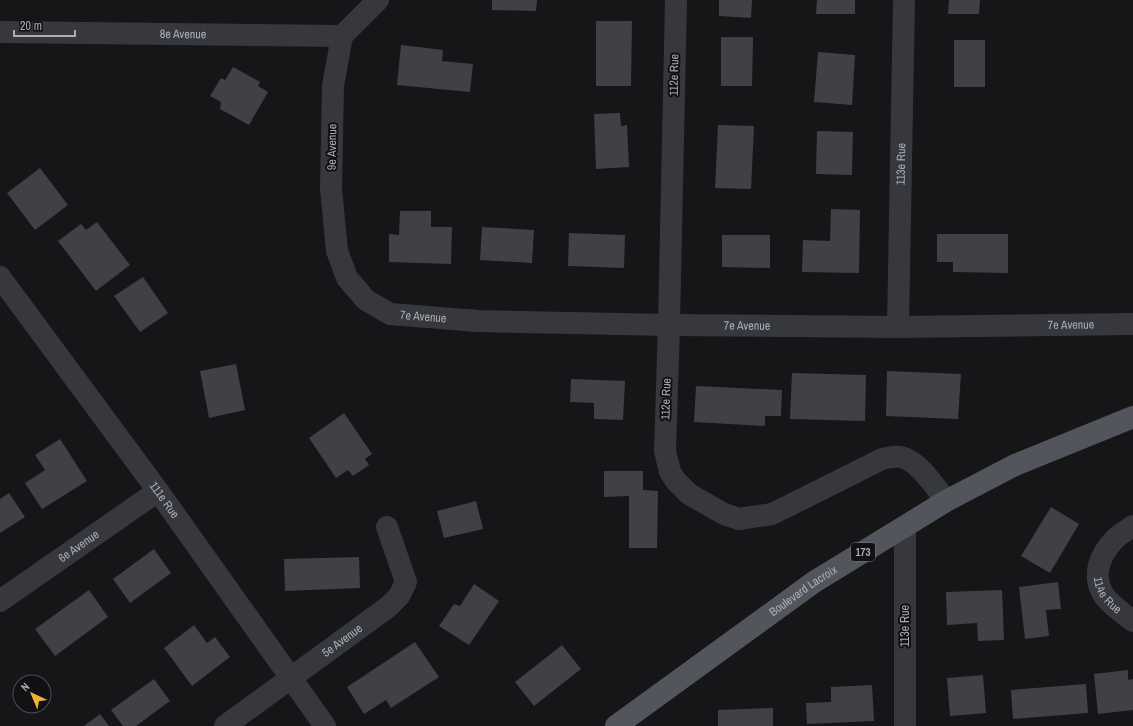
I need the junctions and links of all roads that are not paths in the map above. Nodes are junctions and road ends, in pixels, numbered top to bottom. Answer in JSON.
{"nodes":[{"id":1,"x":378,"y":0,"type":"edge"},
{"id":2,"x":676,"y":0,"type":"edge"},
{"id":3,"x":904,"y":0,"type":"edge"},
{"id":4,"x":0,"y":32,"type":"edge"},
{"id":5,"x":342,"y":36,"type":"junction"},
{"id":6,"x":0,"y":277,"type":"edge"},
{"id":7,"x":366,"y":300,"type":"joint"},
{"id":8,"x":1133,"y":324,"type":"edge"},
{"id":9,"x":669,"y":325,"type":"junction"},
{"id":10,"x":898,"y":328,"type":"junction"},
{"id":11,"x":1133,"y":417,"type":"edge"},
{"id":12,"x":158,"y":491,"type":"junction"},
{"id":13,"x":946,"y":501,"type":"junction"},
{"id":14,"x":1133,"y":526,"type":"edge"},
{"id":15,"x":386,"y":527,"type":"dead end"},
{"id":16,"x":905,"y":527,"type":"junction"},
{"id":17,"x":0,"y":601,"type":"edge"},
{"id":18,"x":1133,"y":621,"type":"edge"},
{"id":19,"x":291,"y":679,"type":"junction"},
{"id":20,"x":225,"y":726,"type":"edge"},
{"id":21,"x":324,"y":726,"type":"edge"},
{"id":22,"x":616,"y":726,"type":"edge"},
{"id":23,"x":905,"y":726,"type":"edge"}],
"edges":[{"from":1,"to":5,"type":"street"},
{"from":2,"to":9,"type":"street","name":"112e Rue"},
{"from":3,"to":10,"type":"street","name":"113e Rue"},
{"from":4,"to":5,"type":"street","name":"8e Avenue"},
{"from":5,"to":7,"type":"street","name":"9e Avenue"},
{"from":6,"to":12,"type":"street","name":"111e Rue"},
{"from":7,"to":9,"type":"street","name":"7e Avenue"},
{"from":8,"to":10,"type":"street","name":"7e Avenue"},
{"from":9,"to":10,"type":"street","name":"7e Avenue"},
{"from":9,"to":13,"type":"street","name":"112e Rue"},
{"from":11,"to":13,"type":"main road","name":"Boulevard Lacroix","number":"173"},
{"from":12,"to":17,"type":"street","name":"6e Avenue"},
{"from":12,"to":19,"type":"street","name":"111e Rue"},
{"from":13,"to":16,"type":"main road","name":"Boulevard Lacroix","number":"173"},
{"from":14,"to":18,"type":"street","name":"114e Rue"},
{"from":15,"to":19,"type":"street","name":"5e Avenue"},
{"from":16,"to":22,"type":"main road","name":"Boulevard Lacroix","number":"173"},
{"from":16,"to":23,"type":"street","name":"113e Rue"},
{"from":19,"to":20,"type":"street","name":"5e Avenue"},
{"from":19,"to":21,"type":"street","name":"111e Rue"}]}
